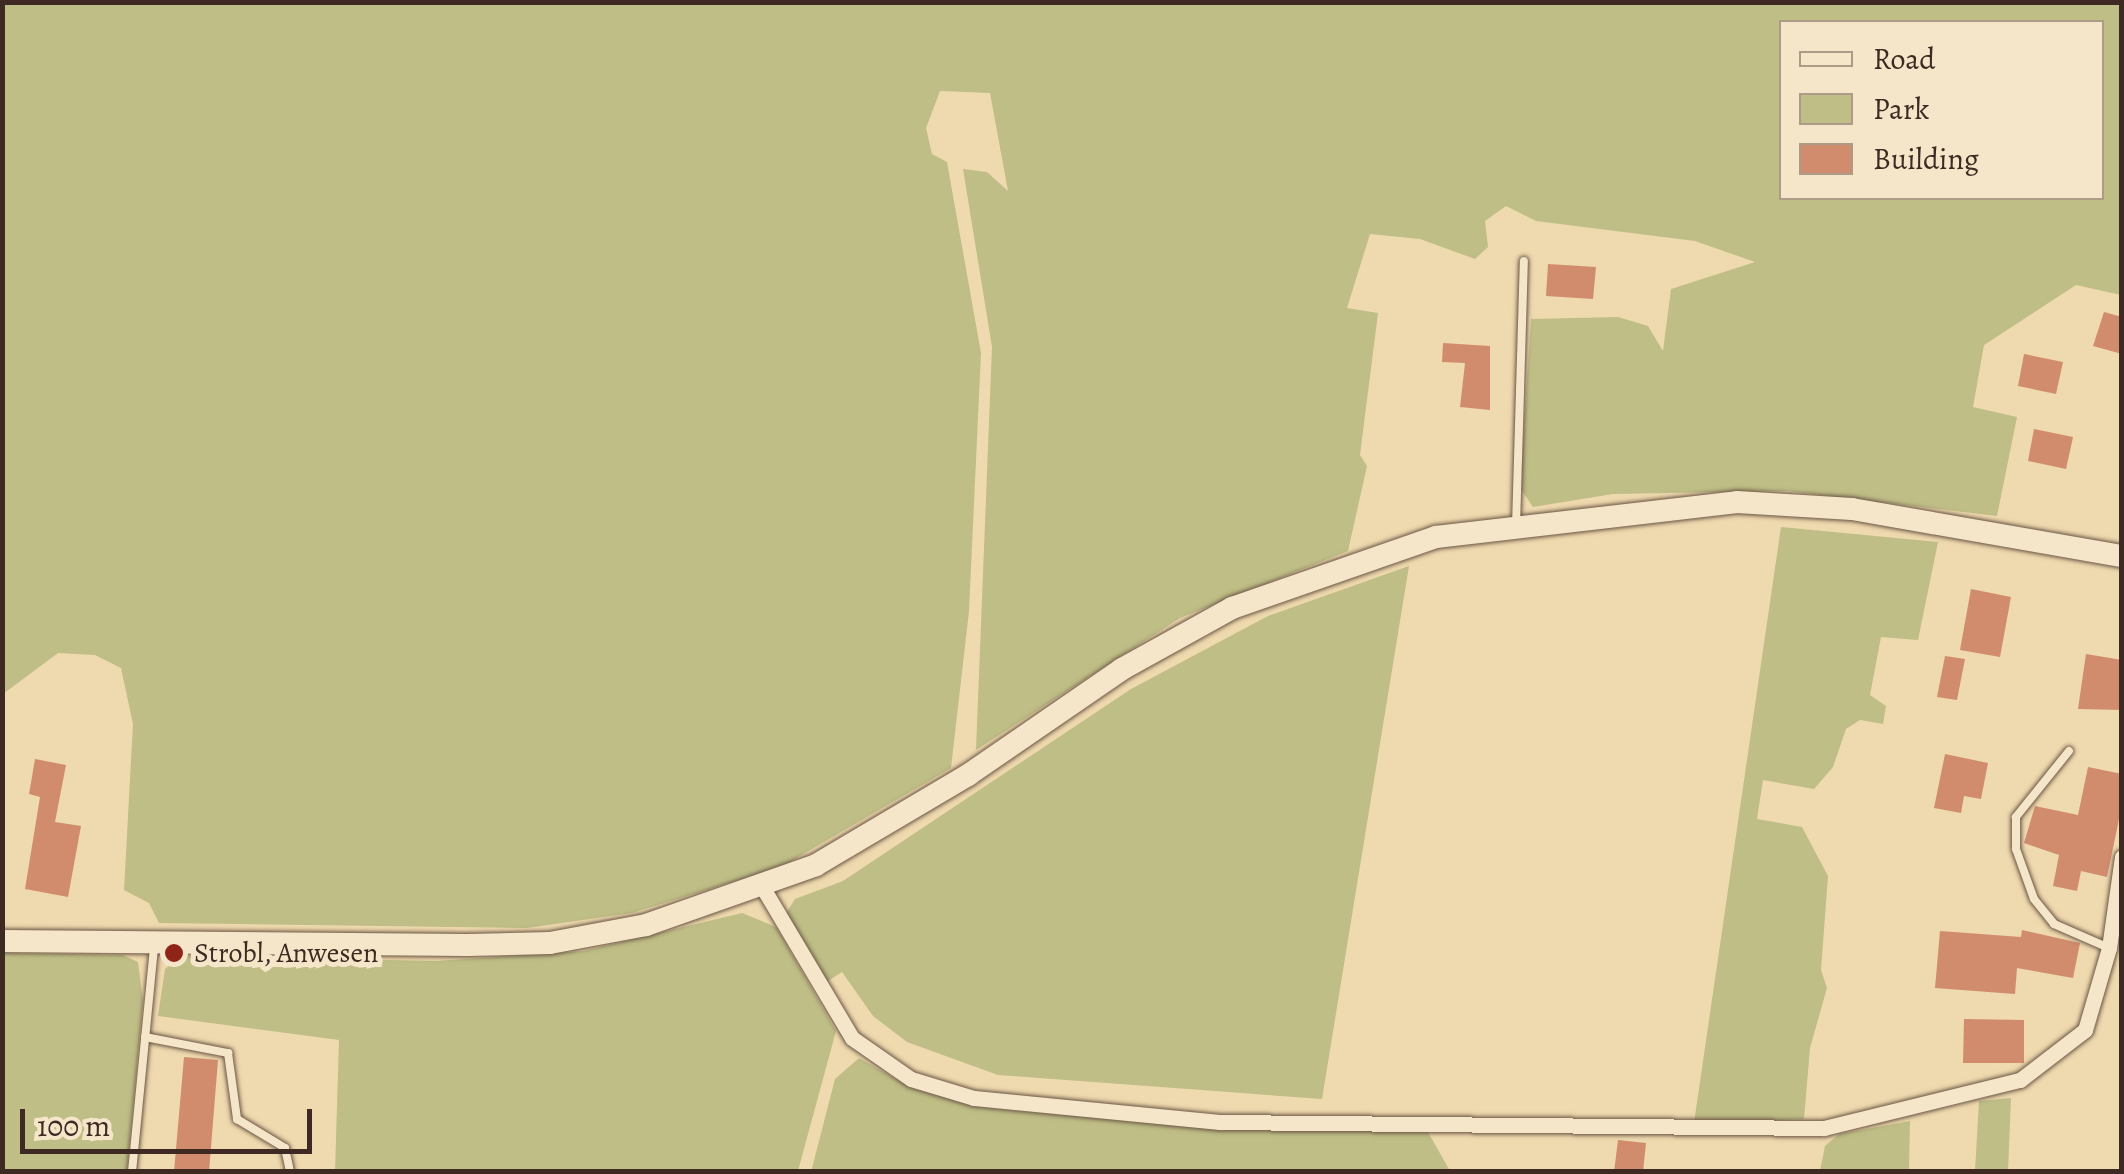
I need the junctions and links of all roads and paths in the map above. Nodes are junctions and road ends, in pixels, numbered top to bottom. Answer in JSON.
{"nodes":[{"id":1,"x":1524,"y":262,"type":"dead end"},
{"id":2,"x":1516,"y":526,"type":"junction"},
{"id":3,"x":2122,"y":556,"type":"edge"},
{"id":4,"x":2069,"y":751,"type":"dead end"},
{"id":5,"x":2122,"y":857,"type":"edge"},
{"id":6,"x":763,"y":888,"type":"junction"},
{"id":7,"x":2,"y":941,"type":"edge"},
{"id":8,"x":155,"y":942,"type":"junction"},
{"id":9,"x":2109,"y":948,"type":"junction"},
{"id":10,"x":146,"y":1037,"type":"junction"},
{"id":11,"x":132,"y":1172,"type":"edge"},
{"id":12,"x":290,"y":1172,"type":"edge"}],
"edges":[{"from":1,"to":2,"type":"lane"},
{"from":2,"to":3,"type":"main road"},
{"from":2,"to":6,"type":"main road"},
{"from":4,"to":9,"type":"lane"},
{"from":5,"to":9,"type":"street"},
{"from":6,"to":8,"type":"main road"},
{"from":6,"to":9,"type":"street"},
{"from":7,"to":8,"type":"main road"},
{"from":8,"to":10,"type":"lane"},
{"from":10,"to":11,"type":"lane"},
{"from":10,"to":12,"type":"lane"}]}
